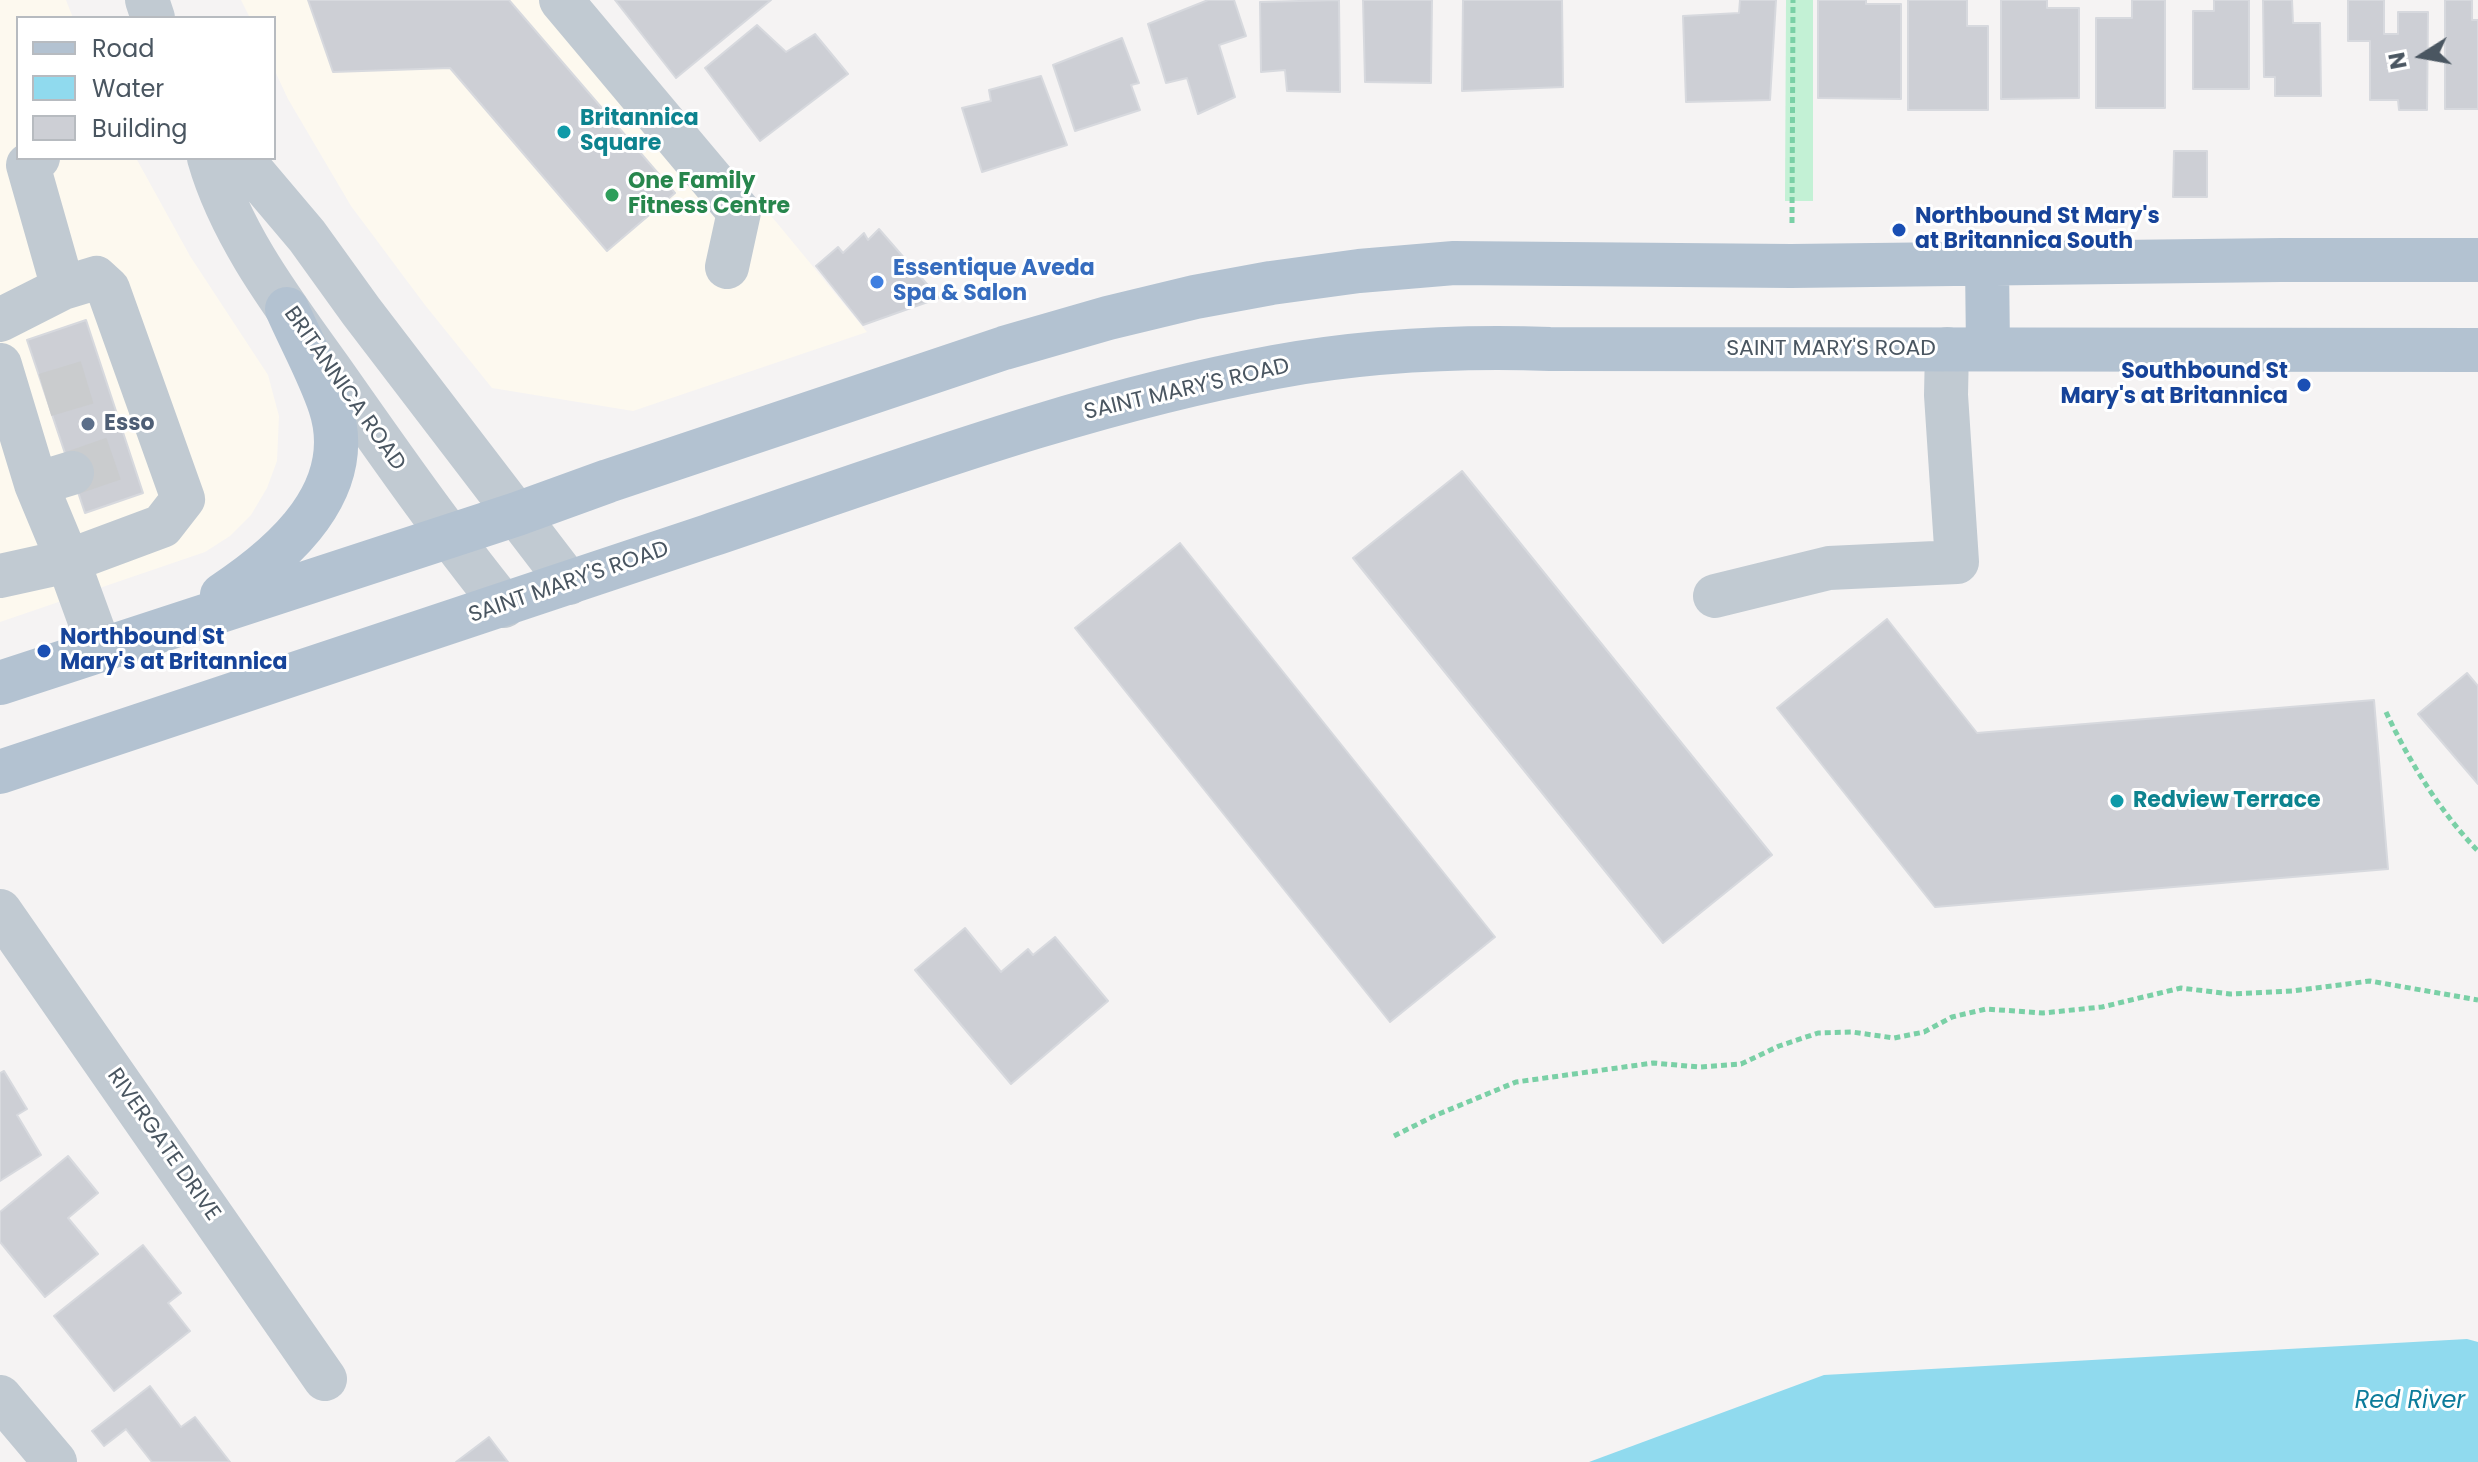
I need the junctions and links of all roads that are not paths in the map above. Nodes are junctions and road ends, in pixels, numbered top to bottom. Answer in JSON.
{"nodes":[{"id":1,"x":561,"y":0,"type":"edge"},
{"id":2,"x":210,"y":160,"type":"edge"},
{"id":3,"x":243,"y":160,"type":"edge"},
{"id":4,"x":22,"y":168,"type":"edge"},
{"id":5,"x":2478,"y":260,"type":"edge"},
{"id":6,"x":1987,"y":263,"type":"junction"},
{"id":7,"x":727,"y":267,"type":"dead end"},
{"id":8,"x":63,"y":288,"type":"junction"},
{"id":9,"x":287,"y":309,"type":"junction"},
{"id":10,"x":0,"y":320,"type":"edge"},
{"id":11,"x":1968,"y":349,"type":"junction"},
{"id":12,"x":2478,"y":350,"type":"edge"},
{"id":13,"x":0,"y":365,"type":"edge"},
{"id":14,"x":517,"y":514,"type":"junction"},
{"id":15,"x":448,"y":536,"type":"junction"},
{"id":16,"x":68,"y":561,"type":"junction"},
{"id":17,"x":0,"y":576,"type":"edge"},
{"id":18,"x":569,"y":583,"type":"junction"},
{"id":19,"x":1715,"y":596,"type":"dead end"},
{"id":20,"x":504,"y":606,"type":"junction"},
{"id":21,"x":177,"y":624,"type":"junction"},
{"id":22,"x":100,"y":649,"type":"junction"},
{"id":23,"x":0,"y":683,"type":"edge"},
{"id":24,"x":0,"y":772,"type":"edge"},
{"id":25,"x":0,"y":911,"type":"edge"},
{"id":26,"x":325,"y":1379,"type":"dead end"},
{"id":27,"x":0,"y":1397,"type":"edge"},
{"id":28,"x":55,"y":1462,"type":"edge"}],
"edges":[{"from":1,"to":7,"type":"street"},
{"from":2,"to":9,"type":"street","name":"BRITANNICA ROAD"},
{"from":3,"to":14,"type":"street"},
{"from":4,"to":8,"type":"street"},
{"from":5,"to":6,"type":"main road"},
{"from":6,"to":11,"type":"main road"},
{"from":6,"to":14,"type":"main road"},
{"from":8,"to":10,"type":"street"},
{"from":8,"to":16,"type":"street"},
{"from":9,"to":15,"type":"street","name":"BRITANNICA ROAD"},
{"from":9,"to":21,"type":"main road"},
{"from":11,"to":12,"type":"main road","name":"SAINT MARY'S ROAD"},
{"from":11,"to":18,"type":"main road","name":"SAINT MARY'S ROAD"},
{"from":11,"to":19,"type":"street"},
{"from":13,"to":16,"type":"street"},
{"from":14,"to":15,"type":"main road"},
{"from":14,"to":18,"type":"street"},
{"from":15,"to":20,"type":"street","name":"BRITANNICA ROAD"},
{"from":15,"to":21,"type":"main road"},
{"from":16,"to":17,"type":"street"},
{"from":16,"to":22,"type":"street"},
{"from":18,"to":20,"type":"main road","name":"SAINT MARY'S ROAD"},
{"from":20,"to":24,"type":"main road","name":"SAINT MARY'S ROAD"},
{"from":21,"to":22,"type":"main road"},
{"from":22,"to":23,"type":"main road"},
{"from":25,"to":26,"type":"street","name":"RIVERGATE DRIVE"},
{"from":27,"to":28,"type":"street"}]}
